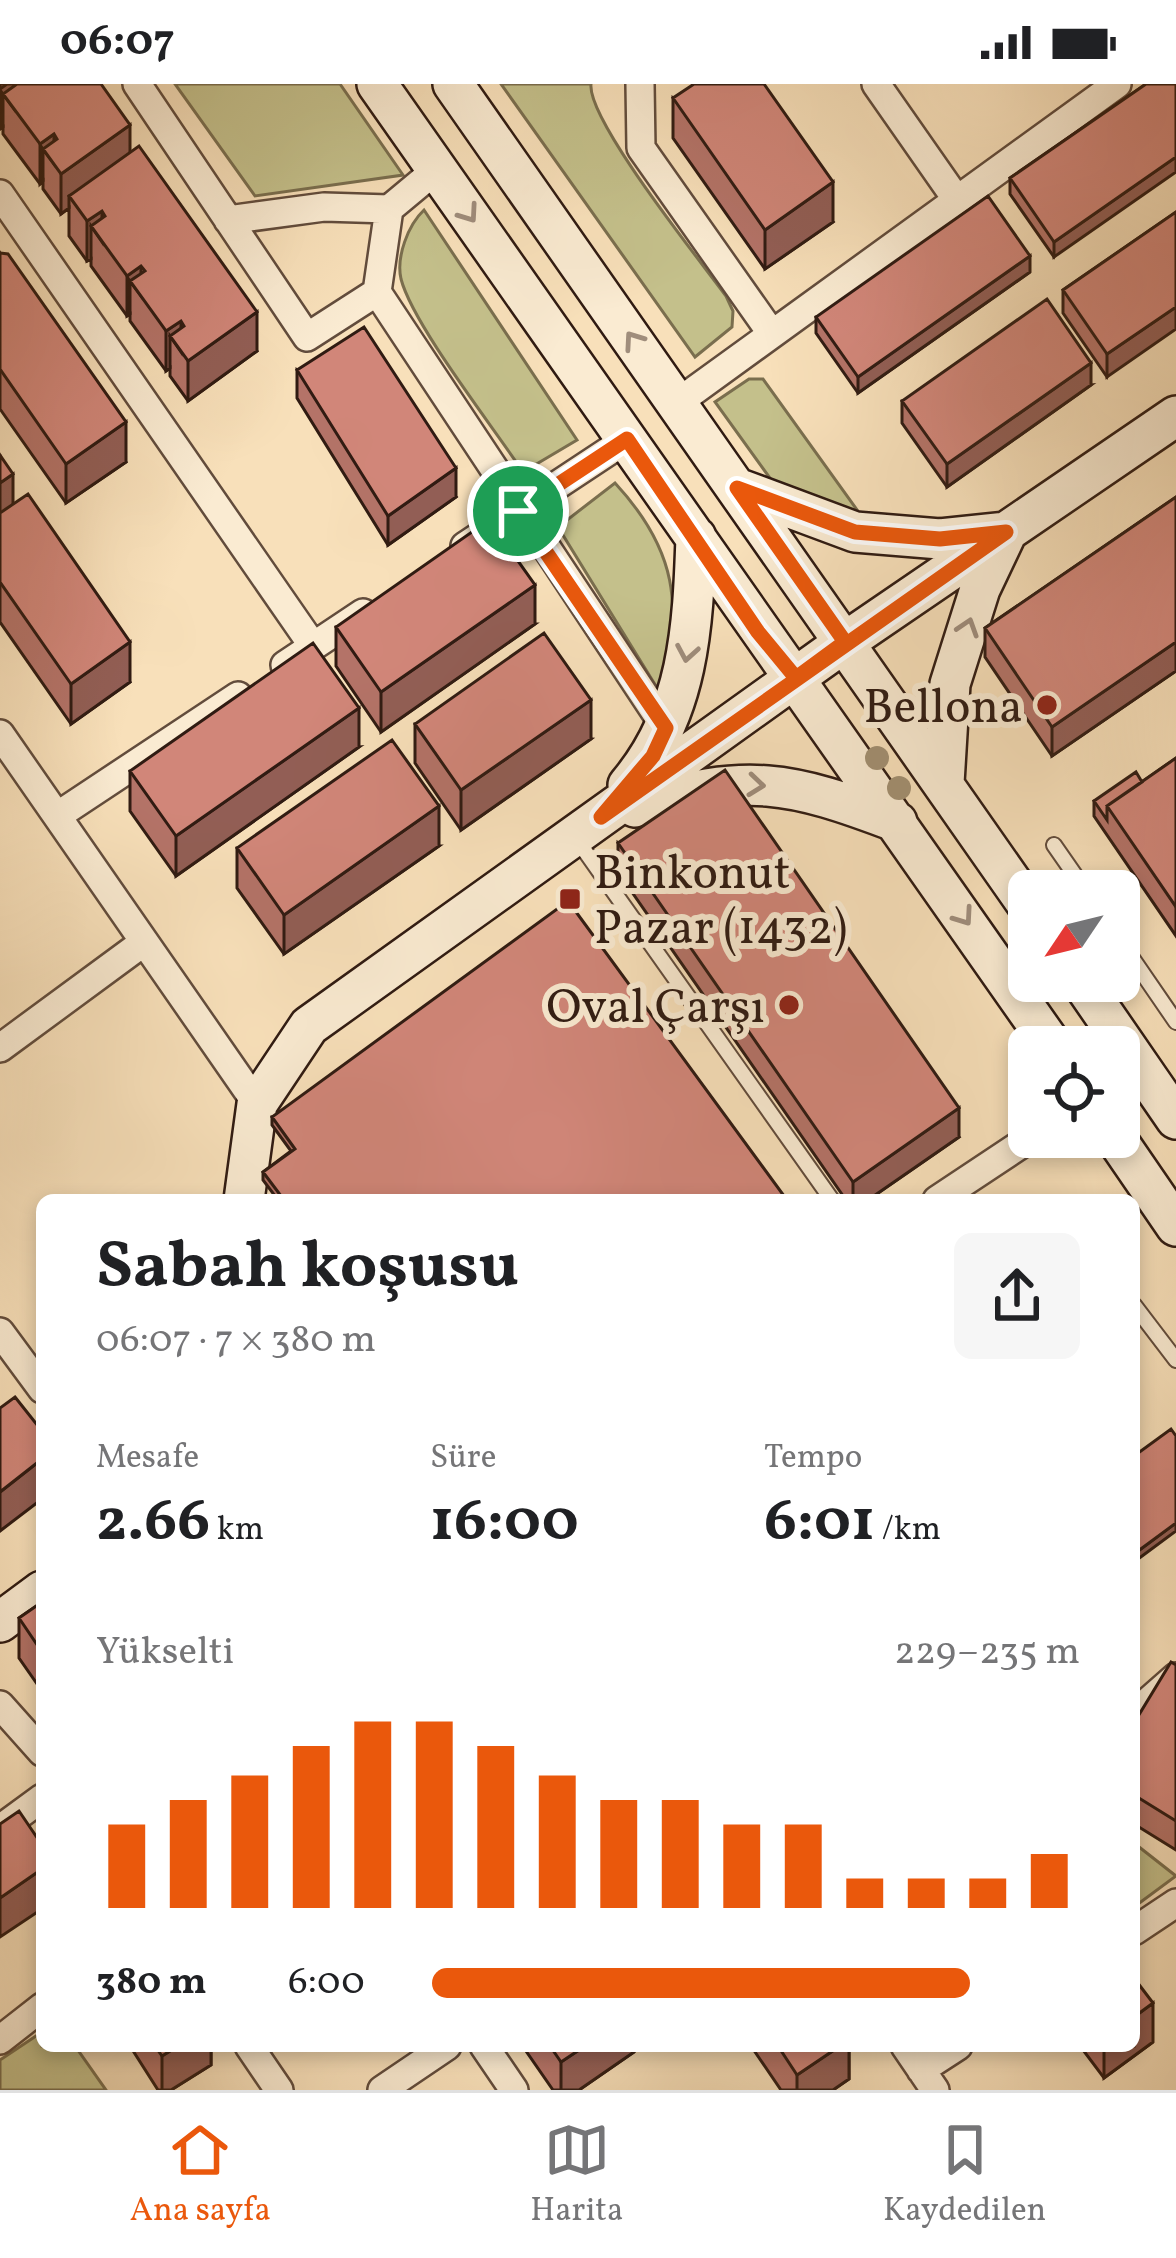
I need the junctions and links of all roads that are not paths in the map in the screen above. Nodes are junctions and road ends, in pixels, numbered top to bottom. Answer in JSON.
{"nodes":[{"id":1,"x":137,"y":84,"type":"edge"},
{"id":2,"x":377,"y":84,"type":"edge"},
{"id":3,"x":453,"y":84,"type":"edge"},
{"id":4,"x":640,"y":84,"type":"edge"},
{"id":5,"x":876,"y":84,"type":"edge"},
{"id":6,"x":1117,"y":84,"type":"edge"},
{"id":7,"x":436,"y":169,"type":"junction"},
{"id":8,"x":957,"y":200,"type":"junction"},
{"id":9,"x":388,"y":209,"type":"junction"},
{"id":10,"x":5,"y":211,"type":"edge"},
{"id":11,"x":228,"y":220,"type":"junction"},
{"id":12,"x":377,"y":292,"type":"junction"},
{"id":13,"x":772,"y":334,"type":"junction"},
{"id":14,"x":677,"y":403,"type":"junction"},
{"id":15,"x":1176,"y":416,"type":"edge"},
{"id":16,"x":627,"y":439,"type":"junction"},
{"id":17,"x":737,"y":488,"type":"junction"},
{"id":18,"x":518,"y":511,"type":"junction"},
{"id":19,"x":1006,"y":532,"type":"junction"},
{"id":20,"x":696,"y":537,"type":"junction"},
{"id":21,"x":444,"y":560,"type":"edge"},
{"id":22,"x":388,"y":597,"type":"edge"},
{"id":23,"x":845,"y":642,"type":"junction"},
{"id":24,"x":314,"y":646,"type":"junction"},
{"id":25,"x":796,"y":678,"type":"junction"},
{"id":26,"x":666,"y":728,"type":"junction"},
{"id":27,"x":0,"y":734,"type":"edge"},
{"id":28,"x":944,"y":783,"type":"junction"},
{"id":29,"x":57,"y":816,"type":"junction"},
{"id":30,"x":896,"y":822,"type":"junction"},
{"id":31,"x":573,"y":836,"type":"junction"},
{"id":32,"x":1054,"y":845,"type":"dead end"},
{"id":33,"x":1071,"y":870,"type":"edge"},
{"id":34,"x":1008,"y":876,"type":"edge"},
{"id":35,"x":145,"y":942,"type":"junction"},
{"id":36,"x":1140,"y":969,"type":"edge"},
{"id":37,"x":1095,"y":1002,"type":"edge"},
{"id":38,"x":1175,"y":1019,"type":"edge"},
{"id":39,"x":1038,"y":1026,"type":"edge"},
{"id":40,"x":0,"y":1048,"type":"edge"},
{"id":41,"x":257,"y":1104,"type":"junction"},
{"id":42,"x":1176,"y":1119,"type":"edge"},
{"id":43,"x":1008,"y":1153,"type":"edge"},
{"id":44,"x":1129,"y":1158,"type":"edge"},
{"id":45,"x":245,"y":1194,"type":"edge"},
{"id":46,"x":828,"y":1194,"type":"edge"},
{"id":47,"x":946,"y":1194,"type":"edge"},
{"id":48,"x":1176,"y":1226,"type":"edge"},
{"id":49,"x":1140,"y":1313,"type":"edge"},
{"id":50,"x":0,"y":1332,"type":"edge"},
{"id":51,"x":1176,"y":1360,"type":"edge"},
{"id":52,"x":36,"y":1381,"type":"edge"},
{"id":53,"x":36,"y":1595,"type":"edge"},
{"id":54,"x":0,"y":1622,"type":"edge"},
{"id":55,"x":1176,"y":1677,"type":"edge"},
{"id":56,"x":0,"y":1705,"type":"edge"},
{"id":57,"x":1140,"y":1709,"type":"edge"},
{"id":58,"x":36,"y":1745,"type":"edge"},
{"id":59,"x":36,"y":1802,"type":"edge"},
{"id":60,"x":0,"y":1829,"type":"edge"},
{"id":61,"x":1173,"y":1913,"type":"edge"},
{"id":62,"x":1140,"y":1928,"type":"edge"},
{"id":63,"x":36,"y":2012,"type":"edge"},
{"id":64,"x":0,"y":2040,"type":"edge"},
{"id":65,"x":253,"y":2052,"type":"edge"},
{"id":66,"x":438,"y":2052,"type":"edge"},
{"id":67,"x":488,"y":2052,"type":"edge"},
{"id":68,"x":909,"y":2052,"type":"edge"},
{"id":69,"x":953,"y":2052,"type":"edge"},
{"id":70,"x":928,"y":2080,"type":"edge"},
{"id":71,"x":279,"y":2090,"type":"edge"},
{"id":72,"x":382,"y":2090,"type":"edge"},
{"id":73,"x":514,"y":2090,"type":"edge"}],
"edges":[{"from":1,"to":11,"type":"street"},
{"from":2,"to":7,"type":"main road"},
{"from":14,"to":3,"type":"main road","one_way":true},
{"from":4,"to":13,"type":"street"},
{"from":5,"to":8,"type":"street"},
{"from":6,"to":8,"type":"street"},
{"from":7,"to":9,"type":"street"},
{"from":7,"to":16,"type":"main road","one_way":true},
{"from":8,"to":13,"type":"street"},
{"from":9,"to":11,"type":"street"},
{"from":9,"to":12,"type":"street"},
{"from":10,"to":24,"type":"street"},
{"from":11,"to":12,"type":"street"},
{"from":12,"to":18,"type":"street"},
{"from":13,"to":14,"type":"street"},
{"from":14,"to":17,"type":"main road"},
{"from":15,"to":19,"type":"main road"},
{"from":16,"to":18,"type":"street"},
{"from":16,"to":20,"type":"main road"},
{"from":17,"to":19,"type":"main road"},
{"from":17,"to":23,"type":"main road"},
{"from":18,"to":21,"type":"street"},
{"from":18,"to":26,"type":"street"},
{"from":19,"to":23,"type":"main road"},
{"from":28,"to":19,"type":"main road","one_way":true},
{"from":20,"to":25,"type":"main road"},
{"from":20,"to":26,"type":"main road","one_way":true},
{"from":22,"to":24,"type":"street"},
{"from":23,"to":25,"type":"main road"},
{"from":23,"to":28,"type":"main road"},
{"from":24,"to":29,"type":"street"},
{"from":25,"to":30,"type":"main road"},
{"from":25,"to":31,"type":"main road"},
{"from":26,"to":31,"type":"main road"},
{"from":27,"to":29,"type":"street"},
{"from":28,"to":34,"type":"main road"},
{"from":29,"to":35,"type":"street"},
{"from":31,"to":30,"type":"main road","one_way":true},
{"from":30,"to":39,"type":"main road","one_way":true},
{"from":31,"to":41,"type":"main road"},
{"from":31,"to":46,"type":"lane"},
{"from":32,"to":33,"type":"lane"},
{"from":35,"to":40,"type":"street"},
{"from":35,"to":41,"type":"street"},
{"from":36,"to":38,"type":"lane"},
{"from":37,"to":42,"type":"main road"},
{"from":41,"to":45,"type":"main road"},
{"from":43,"to":47,"type":"street"},
{"from":44,"to":48,"type":"main road"},
{"from":49,"to":51,"type":"lane"},
{"from":50,"to":52,"type":"street"},
{"from":53,"to":54,"type":"main road"},
{"from":55,"to":57,"type":"street"},
{"from":56,"to":58,"type":"street"},
{"from":59,"to":60,"type":"street"},
{"from":61,"to":62,"type":"street"},
{"from":63,"to":64,"type":"street"},
{"from":65,"to":71,"type":"street"},
{"from":66,"to":72,"type":"street"},
{"from":67,"to":73,"type":"street"},
{"from":68,"to":70,"type":"street"},
{"from":69,"to":70,"type":"street"}]}
